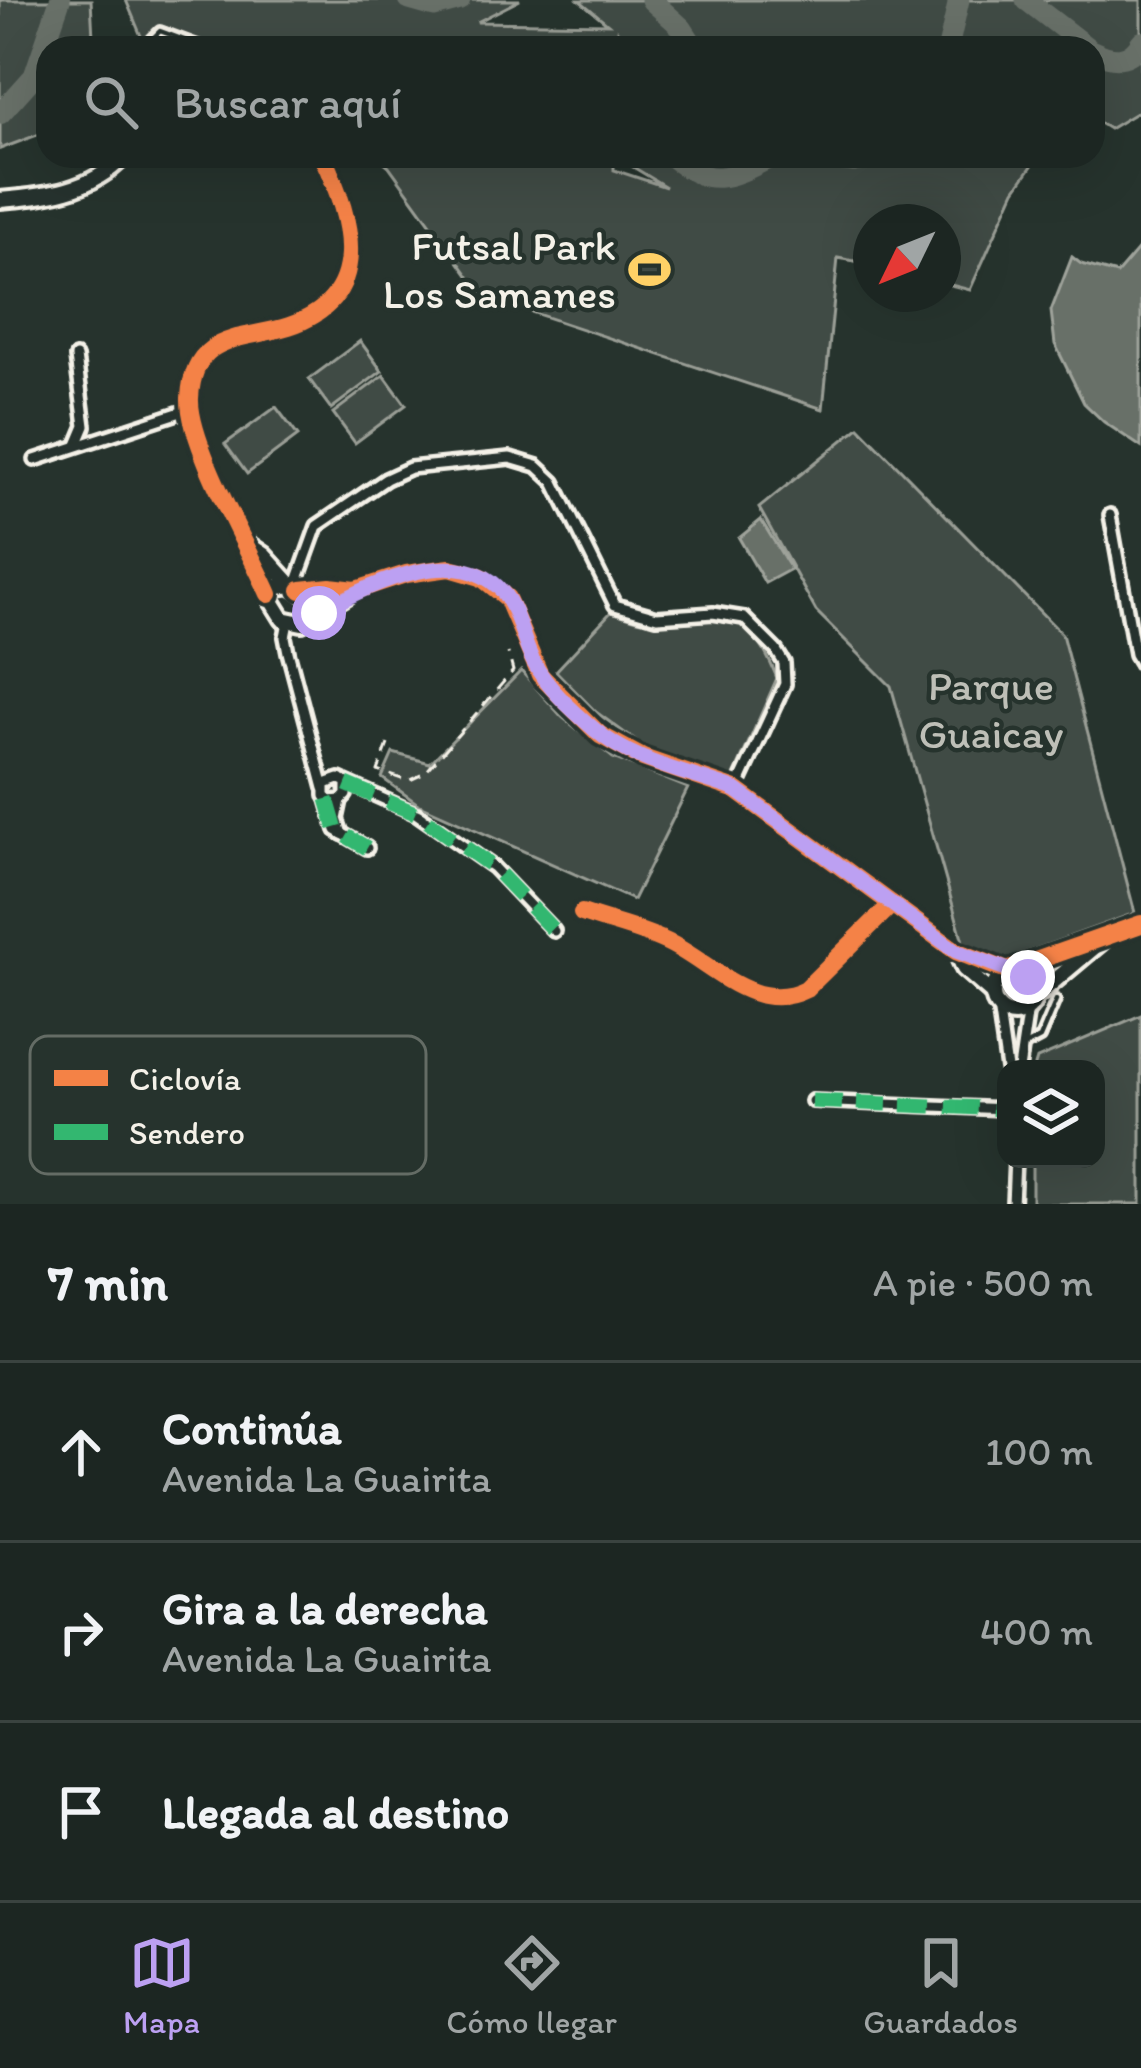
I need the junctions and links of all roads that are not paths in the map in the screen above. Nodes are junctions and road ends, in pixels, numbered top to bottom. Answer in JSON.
{"nodes":[{"id":1,"x":108,"y":168,"type":"edge"},
{"id":2,"x":326,"y":168,"type":"edge"},
{"id":3,"x":0,"y":200,"type":"edge"},
{"id":4,"x":76,"y":357,"type":"dead end"},
{"id":5,"x":190,"y":409,"type":"junction"},
{"id":6,"x":77,"y":446,"type":"junction"},
{"id":7,"x":35,"y":460,"type":"dead end"},
{"id":8,"x":1110,"y":515,"type":"dead end"},
{"id":9,"x":248,"y":544,"type":"junction"},
{"id":10,"x":296,"y":588,"type":"junction"},
{"id":11,"x":356,"y":590,"type":"junction"},
{"id":12,"x":269,"y":594,"type":"junction"},
{"id":13,"x":319,"y":613,"type":"junction"},
{"id":14,"x":288,"y":622,"type":"junction"},
{"id":15,"x":1141,"y":664,"type":"edge"},
{"id":16,"x":315,"y":752,"type":"junction"},
{"id":17,"x":342,"y":781,"type":"junction"},
{"id":18,"x":736,"y":790,"type":"junction"},
{"id":19,"x":325,"y":793,"type":"junction"},
{"id":20,"x":341,"y":800,"type":"junction"},
{"id":21,"x":342,"y":834,"type":"junction"},
{"id":22,"x":367,"y":848,"type":"dead end"},
{"id":23,"x":892,"y":904,"type":"junction"},
{"id":24,"x":582,"y":913,"type":"dead end"},
{"id":25,"x":1141,"y":925,"type":"edge"},
{"id":26,"x":554,"y":931,"type":"dead end"},
{"id":27,"x":1108,"y":936,"type":"junction"},
{"id":28,"x":956,"y":951,"type":"junction"},
{"id":29,"x":1007,"y":971,"type":"junction"},
{"id":30,"x":995,"y":1000,"type":"junction"},
{"id":31,"x":1056,"y":1000,"type":"dead end"},
{"id":32,"x":1031,"y":1003,"type":"junction"},
{"id":33,"x":1023,"y":1047,"type":"junction"},
{"id":34,"x":1005,"y":1060,"type":"edge"},
{"id":35,"x":1020,"y":1060,"type":"edge"},
{"id":36,"x":812,"y":1101,"type":"dead end"},
{"id":37,"x":997,"y":1109,"type":"edge"},
{"id":38,"x":1015,"y":1168,"type":"edge"},
{"id":39,"x":1013,"y":1204,"type":"edge"}],
"edges":[{"from":1,"to":3,"type":"street"},
{"from":2,"to":5,"type":"street"},
{"from":4,"to":6,"type":"street"},
{"from":5,"to":6,"type":"street"},
{"from":5,"to":9,"type":"street"},
{"from":6,"to":7,"type":"street"},
{"from":8,"to":15,"type":"street"},
{"from":9,"to":10,"type":"street"},
{"from":9,"to":12,"type":"street"},
{"from":10,"to":11,"type":"street"},
{"from":10,"to":12,"type":"street"},
{"from":10,"to":13,"type":"street"},
{"from":10,"to":18,"type":"street"},
{"from":11,"to":13,"type":"street"},
{"from":11,"to":18,"type":"street"},
{"from":12,"to":14,"type":"street"},
{"from":13,"to":14,"type":"street"},
{"from":14,"to":16,"type":"street"},
{"from":16,"to":17,"type":"street"},
{"from":16,"to":19,"type":"street"},
{"from":17,"to":19,"type":"street"},
{"from":17,"to":20,"type":"street"},
{"from":17,"to":26,"type":"street"},
{"from":18,"to":23,"type":"street"},
{"from":19,"to":20,"type":"street"},
{"from":19,"to":21,"type":"street"},
{"from":20,"to":21,"type":"street"},
{"from":21,"to":22,"type":"street"},
{"from":23,"to":24,"type":"street"},
{"from":23,"to":28,"type":"street"},
{"from":25,"to":27,"type":"street"},
{"from":27,"to":29,"type":"street"},
{"from":27,"to":32,"type":"street"},
{"from":28,"to":29,"type":"street"},
{"from":28,"to":30,"type":"street"},
{"from":29,"to":30,"type":"street"},
{"from":29,"to":32,"type":"street"},
{"from":30,"to":32,"type":"street"},
{"from":30,"to":34,"type":"street"},
{"from":31,"to":33,"type":"lane"},
{"from":32,"to":33,"type":"street"},
{"from":33,"to":35,"type":"street"},
{"from":36,"to":37,"type":"street"},
{"from":38,"to":39,"type":"street"}]}
